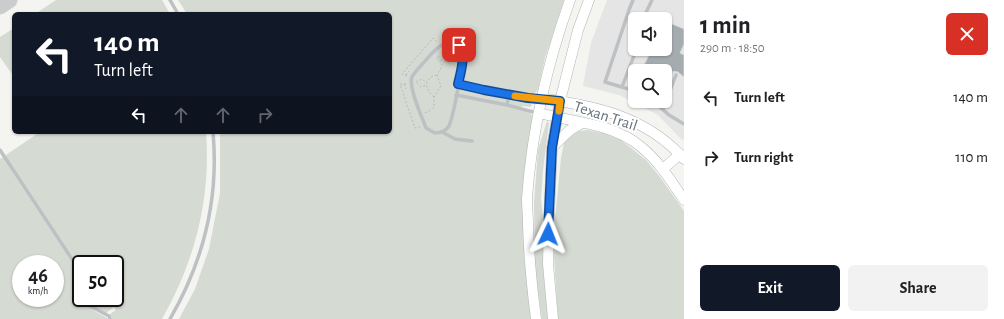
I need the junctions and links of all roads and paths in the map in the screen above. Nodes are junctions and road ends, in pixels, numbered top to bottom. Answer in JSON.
{"nodes":[{"id":1,"x":170,"y":0,"type":"edge"},
{"id":2,"x":570,"y":0,"type":"edge"},
{"id":3,"x":589,"y":0,"type":"edge"},
{"id":4,"x":633,"y":0,"type":"edge"},
{"id":5,"x":652,"y":0,"type":"edge"},
{"id":6,"x":177,"y":12,"type":"edge"},
{"id":7,"x":646,"y":12,"type":"edge"},
{"id":8,"x":437,"y":42,"type":"dead end"},
{"id":9,"x":432,"y":54,"type":"junction"},
{"id":10,"x":438,"y":56,"type":"dead end"},
{"id":11,"x":459,"y":56,"type":"dead end"},
{"id":12,"x":634,"y":56,"type":"edge"},
{"id":13,"x":408,"y":70,"type":"junction"},
{"id":14,"x":406,"y":75,"type":"junction"},
{"id":15,"x":438,"y":75,"type":"junction"},
{"id":16,"x":676,"y":75,"type":"dead end"},
{"id":17,"x":427,"y":82,"type":"junction"},
{"id":18,"x":404,"y":84,"type":"junction"},
{"id":19,"x":458,"y":84,"type":"junction"},
{"id":20,"x":426,"y":85,"type":"junction"},
{"id":21,"x":622,"y":88,"type":"junction"},
{"id":22,"x":406,"y":89,"type":"dead end"},
{"id":23,"x":628,"y":89,"type":"edge"},
{"id":24,"x":484,"y":90,"type":"junction"},
{"id":25,"x":509,"y":94,"type":"junction"},
{"id":26,"x":456,"y":95,"type":"junction"},
{"id":27,"x":434,"y":97,"type":"junction"},
{"id":28,"x":540,"y":98,"type":"junction"},
{"id":29,"x":481,"y":100,"type":"junction"},
{"id":30,"x":560,"y":101,"type":"junction"},
{"id":31,"x":507,"y":105,"type":"junction"},
{"id":32,"x":663,"y":109,"type":"joint"},
{"id":33,"x":538,"y":113,"type":"junction"},
{"id":34,"x":421,"y":114,"type":"junction"},
{"id":35,"x":558,"y":118,"type":"junction"},
{"id":36,"x":582,"y":123,"type":"junction"},
{"id":37,"x":684,"y":124,"type":"edge"},
{"id":38,"x":420,"y":127,"type":"dead end"},
{"id":39,"x":442,"y":132,"type":"junction"},
{"id":40,"x":213,"y":134,"type":"edge"},
{"id":41,"x":472,"y":141,"type":"dead end"},
{"id":42,"x":552,"y":148,"type":"junction"},
{"id":43,"x":0,"y":150,"type":"edge"},
{"id":44,"x":683,"y":154,"type":"edge"},
{"id":45,"x":663,"y":169,"type":"junction"},
{"id":46,"x":684,"y":200,"type":"edge"},
{"id":47,"x":72,"y":259,"type":"edge"},
{"id":48,"x":92,"y":307,"type":"edge"},
{"id":49,"x":110,"y":319,"type":"edge"},
{"id":50,"x":170,"y":319,"type":"edge"},
{"id":51,"x":536,"y":319,"type":"edge"},
{"id":52,"x":552,"y":319,"type":"edge"}],
"edges":[{"from":1,"to":6,"type":"lane"},
{"from":2,"to":28,"type":"main road"},
{"from":3,"to":30,"type":"main road"},
{"from":4,"to":21,"type":"lane"},
{"from":5,"to":7,"type":"lane"},
{"from":8,"to":13,"type":"path"},
{"from":9,"to":15,"type":"path"},
{"from":9,"to":19,"type":"lane"},
{"from":9,"to":34,"type":"lane"},
{"from":10,"to":11,"type":"path"},
{"from":12,"to":21,"type":"lane"},
{"from":13,"to":14,"type":"path"},
{"from":13,"to":14,"type":"path"},
{"from":14,"to":18,"type":"path"},
{"from":15,"to":17,"type":"path"},
{"from":15,"to":27,"type":"path"},
{"from":16,"to":32,"type":"lane"},
{"from":17,"to":20,"type":"path"},
{"from":17,"to":20,"type":"path"},
{"from":18,"to":22,"type":"path"},
{"from":18,"to":38,"type":"path"},
{"from":19,"to":24,"type":"lane"},
{"from":19,"to":26,"type":"lane"},
{"from":20,"to":27,"type":"path"},
{"from":21,"to":23,"type":"lane"},
{"from":24,"to":25,"type":"lane"},
{"from":24,"to":29,"type":"lane"},
{"from":25,"to":28,"type":"lane"},
{"from":25,"to":31,"type":"lane"},
{"from":26,"to":29,"type":"lane"},
{"from":26,"to":39,"type":"lane"},
{"from":27,"to":34,"type":"path"},
{"from":28,"to":30,"type":"main road","name":"Texan Trail"},
{"from":28,"to":33,"type":"main road"},
{"from":29,"to":31,"type":"lane"},
{"from":30,"to":35,"type":"main road"},
{"from":30,"to":44,"type":"main road","name":"Texan Trail"},
{"from":31,"to":33,"type":"lane"},
{"from":32,"to":37,"type":"lane"},
{"from":33,"to":35,"type":"main road","name":"Texan Trail"},
{"from":33,"to":51,"type":"main road"},
{"from":34,"to":39,"type":"lane"},
{"from":35,"to":36,"type":"main road","name":"Texan Trail"},
{"from":35,"to":42,"type":"main road"},
{"from":36,"to":42,"type":"main road"},
{"from":36,"to":45,"type":"main road","name":"Texan Trail"},
{"from":39,"to":41,"type":"lane"},
{"from":40,"to":50,"type":"lane"},
{"from":42,"to":52,"type":"main road"},
{"from":43,"to":47,"type":"lane"},
{"from":44,"to":45,"type":"main road"},
{"from":45,"to":46,"type":"main road","name":"Texan Trail"},
{"from":48,"to":49,"type":"lane"}]}
